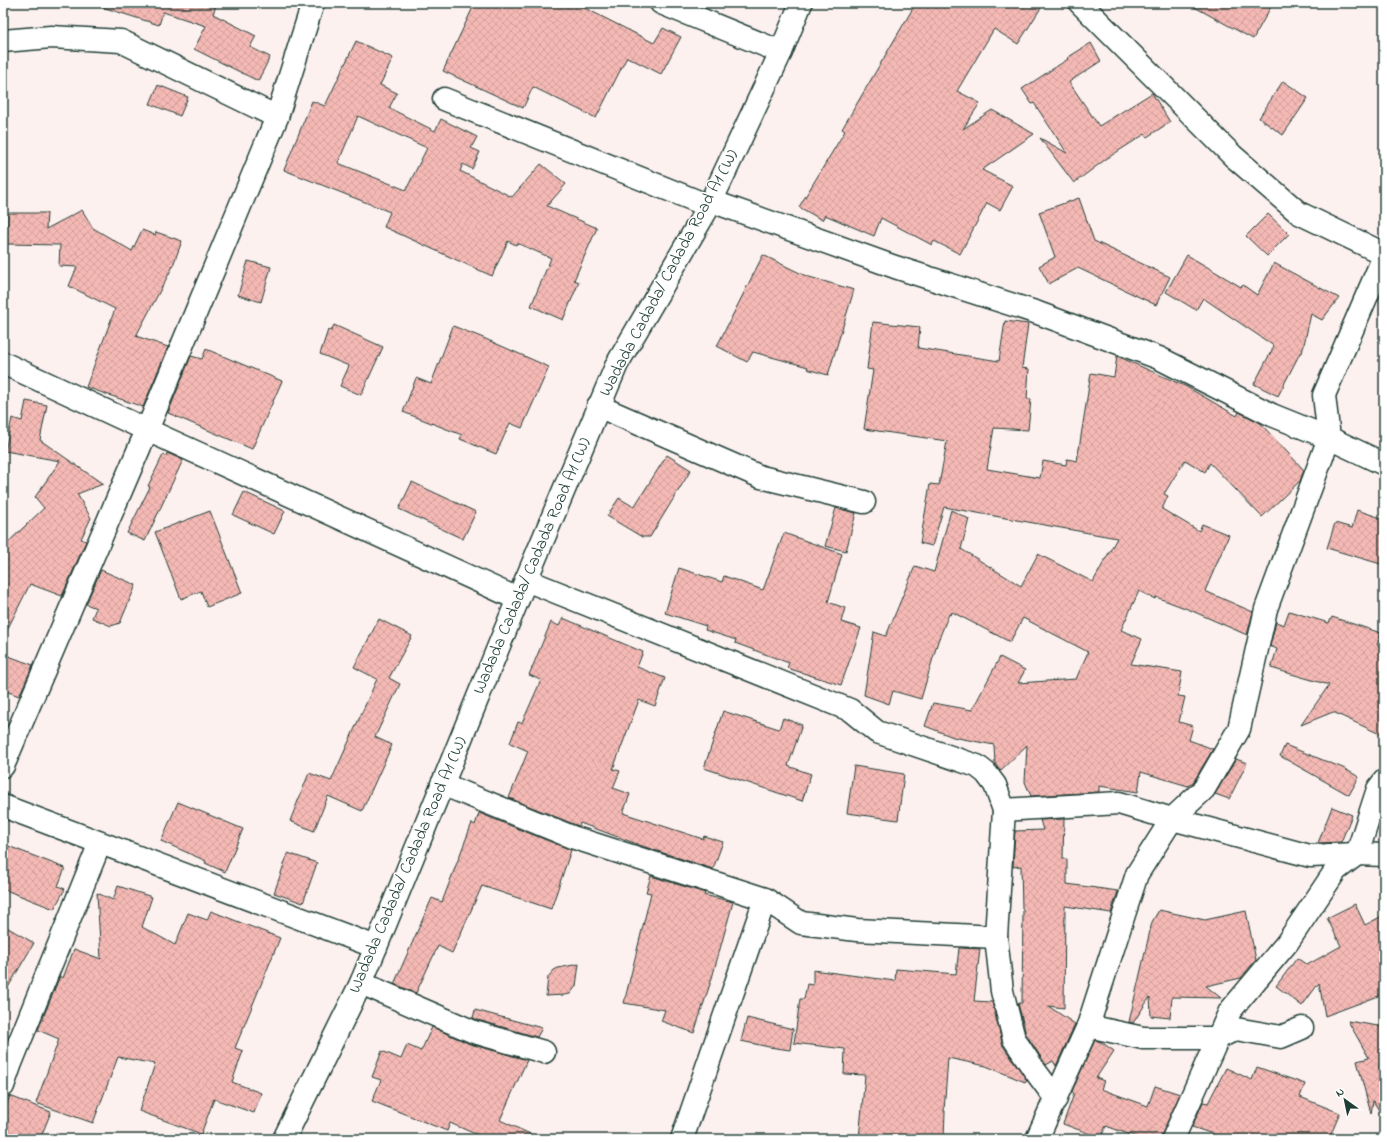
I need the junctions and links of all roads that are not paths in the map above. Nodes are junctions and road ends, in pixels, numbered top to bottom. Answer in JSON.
{"nodes":[{"id":1,"x":313,"y":3,"type":"edge"},
{"id":2,"x":661,"y":3,"type":"edge"},
{"id":3,"x":801,"y":3,"type":"edge"},
{"id":4,"x":1080,"y":3,"type":"edge"},
{"id":5,"x":3,"y":41,"type":"edge"},
{"id":6,"x":781,"y":52,"type":"junction"},
{"id":7,"x":444,"y":99,"type":"dead end"},
{"id":8,"x":277,"y":117,"type":"junction"},
{"id":9,"x":710,"y":204,"type":"junction"},
{"id":10,"x":1384,"y":255,"type":"edge"},
{"id":11,"x":3,"y":363,"type":"edge"},
{"id":12,"x":598,"y":406,"type":"junction"},
{"id":13,"x":146,"y":430,"type":"junction"},
{"id":14,"x":1329,"y":438,"type":"junction"},
{"id":15,"x":1384,"y":464,"type":"edge"},
{"id":16,"x":864,"y":502,"type":"dead end"},
{"id":17,"x":522,"y":590,"type":"junction"},
{"id":18,"x":3,"y":766,"type":"edge"},
{"id":19,"x":1384,"y":781,"type":"edge"},
{"id":20,"x":442,"y":784,"type":"junction"},
{"id":21,"x":3,"y":806,"type":"edge"},
{"id":22,"x":1004,"y":810,"type":"junction"},
{"id":23,"x":1172,"y":819,"type":"junction"},
{"id":24,"x":100,"y":843,"type":"junction"},
{"id":25,"x":1357,"y":854,"type":"junction"},
{"id":26,"x":1384,"y":855,"type":"edge"},
{"id":27,"x":765,"y":899,"type":"junction"},
{"id":28,"x":996,"y":937,"type":"junction"},
{"id":29,"x":376,"y":947,"type":"junction"},
{"id":30,"x":361,"y":983,"type":"junction"},
{"id":31,"x":1088,"y":1026,"type":"junction"},
{"id":32,"x":1302,"y":1028,"type":"dead end"},
{"id":33,"x":1218,"y":1038,"type":"junction"},
{"id":34,"x":544,"y":1052,"type":"dead end"},
{"id":35,"x":3,"y":1086,"type":"edge"},
{"id":36,"x":1056,"y":1099,"type":"junction"},
{"id":37,"x":284,"y":1139,"type":"edge"},
{"id":38,"x":682,"y":1139,"type":"edge"},
{"id":39,"x":1037,"y":1139,"type":"edge"},
{"id":40,"x":1173,"y":1139,"type":"edge"}],
"edges":[{"from":1,"to":8,"type":"street"},
{"from":2,"to":6,"type":"street"},
{"from":3,"to":6,"type":"street","name":"Wadada Cadada/ Cadada Road A1 (W)"},
{"from":4,"to":10,"type":"street"},
{"from":5,"to":8,"type":"street"},
{"from":6,"to":9,"type":"street","name":"Wadada Cadada/ Cadada Road A1 (W)"},
{"from":7,"to":9,"type":"street"},
{"from":8,"to":13,"type":"street"},
{"from":9,"to":12,"type":"street","name":"Wadada Cadada/ Cadada Road A1 (W)"},
{"from":9,"to":14,"type":"street"},
{"from":10,"to":14,"type":"street"},
{"from":11,"to":13,"type":"street"},
{"from":12,"to":16,"type":"street"},
{"from":12,"to":17,"type":"street","name":"Wadada Cadada/ Cadada Road A1 (W)"},
{"from":13,"to":17,"type":"street"},
{"from":13,"to":18,"type":"street"},
{"from":14,"to":15,"type":"street"},
{"from":14,"to":23,"type":"street"},
{"from":17,"to":20,"type":"street","name":"Wadada Cadada/ Cadada Road A1 (W)"},
{"from":17,"to":22,"type":"street"},
{"from":19,"to":25,"type":"street"},
{"from":20,"to":27,"type":"street"},
{"from":20,"to":29,"type":"street","name":"Wadada Cadada/ Cadada Road A1 (W)"},
{"from":21,"to":24,"type":"street"},
{"from":22,"to":23,"type":"street"},
{"from":22,"to":28,"type":"street"},
{"from":23,"to":25,"type":"street"},
{"from":23,"to":31,"type":"street"},
{"from":24,"to":29,"type":"street"},
{"from":24,"to":35,"type":"street"},
{"from":25,"to":26,"type":"street"},
{"from":25,"to":33,"type":"street"},
{"from":27,"to":28,"type":"street"},
{"from":27,"to":38,"type":"street"},
{"from":28,"to":36,"type":"street"},
{"from":29,"to":30,"type":"street","name":"Wadada Cadada/ Cadada Road A1 (W)"},
{"from":30,"to":34,"type":"street"},
{"from":30,"to":37,"type":"street","name":"Wadada Cadada/ Cadada Road A1 (W)"},
{"from":31,"to":33,"type":"street"},
{"from":31,"to":36,"type":"street"},
{"from":32,"to":33,"type":"street"},
{"from":33,"to":40,"type":"street"},
{"from":36,"to":39,"type":"street"}]}
